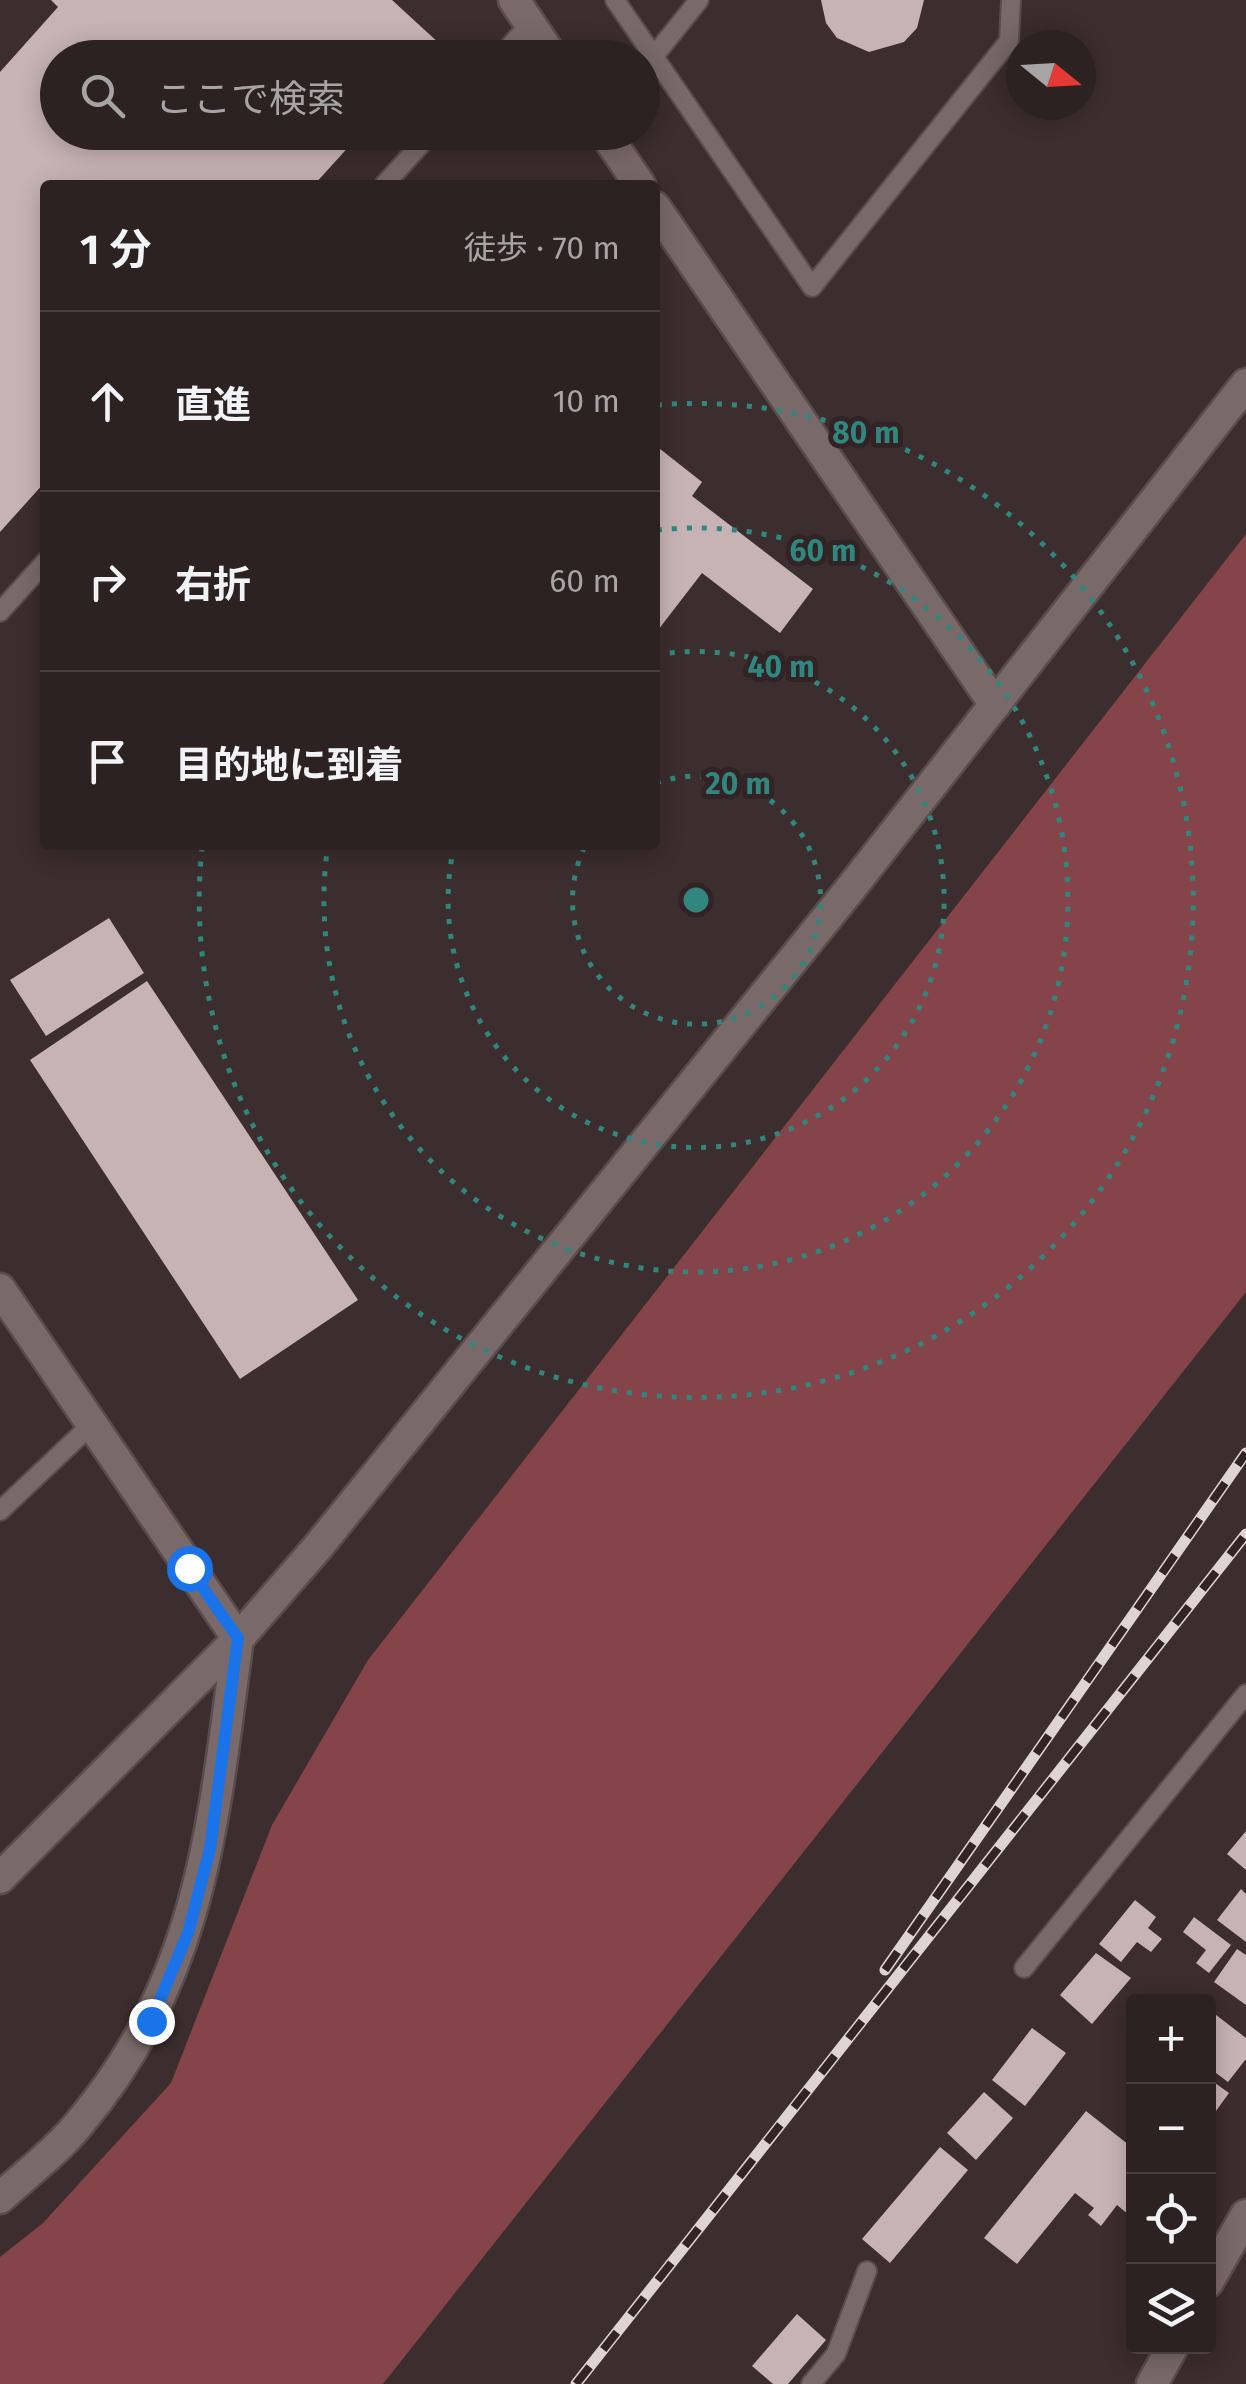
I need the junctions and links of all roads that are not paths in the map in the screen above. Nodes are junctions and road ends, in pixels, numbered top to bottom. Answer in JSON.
{"nodes":[{"id":1,"x":615,"y":0,"type":"edge"},
{"id":2,"x":699,"y":0,"type":"edge"},
{"id":3,"x":1011,"y":0,"type":"edge"},
{"id":4,"x":522,"y":12,"type":"edge"},
{"id":5,"x":508,"y":40,"type":"edge"},
{"id":6,"x":541,"y":40,"type":"edge"},
{"id":7,"x":643,"y":40,"type":"edge"},
{"id":8,"x":660,"y":49,"type":"edge"},
{"id":9,"x":660,"y":65,"type":"edge"},
{"id":10,"x":416,"y":150,"type":"edge"},
{"id":11,"x":616,"y":150,"type":"edge"},
{"id":12,"x":389,"y":180,"type":"edge"},
{"id":13,"x":637,"y":180,"type":"edge"},
{"id":14,"x":660,"y":215,"type":"edge"},
{"id":15,"x":1246,"y":384,"type":"edge"},
{"id":16,"x":40,"y":568,"type":"edge"},
{"id":17,"x":0,"y":612,"type":"edge"},
{"id":18,"x":995,"y":705,"type":"junction"},
{"id":19,"x":0,"y":1289,"type":"edge"},
{"id":20,"x":92,"y":1424,"type":"junction"},
{"id":21,"x":0,"y":1511,"type":"edge"},
{"id":22,"x":238,"y":1638,"type":"junction"},
{"id":23,"x":1246,"y":1694,"type":"edge"},
{"id":24,"x":0,"y":1878,"type":"edge"},
{"id":25,"x":1024,"y":1968,"type":"dead end"},
{"id":26,"x":0,"y":2198,"type":"edge"},
{"id":27,"x":1246,"y":2215,"type":"edge"},
{"id":28,"x":1216,"y":2268,"type":"edge"},
{"id":29,"x":866,"y":2271,"type":"dead end"},
{"id":30,"x":811,"y":2384,"type":"edge"}],
"edges":[{"from":1,"to":7,"type":"lane"},
{"from":2,"to":8,"type":"lane"},
{"from":3,"to":9,"type":"lane"},
{"from":4,"to":5,"type":"lane"},
{"from":4,"to":6,"type":"street"},
{"from":10,"to":12,"type":"lane"},
{"from":11,"to":13,"type":"street"},
{"from":14,"to":18,"type":"street"},
{"from":15,"to":18,"type":"street"},
{"from":16,"to":17,"type":"lane"},
{"from":18,"to":22,"type":"street"},
{"from":19,"to":20,"type":"street"},
{"from":20,"to":21,"type":"lane"},
{"from":20,"to":22,"type":"street"},
{"from":22,"to":24,"type":"street"},
{"from":22,"to":26,"type":"street"},
{"from":23,"to":25,"type":"lane"},
{"from":27,"to":28,"type":"street"},
{"from":29,"to":30,"type":"lane"}]}
